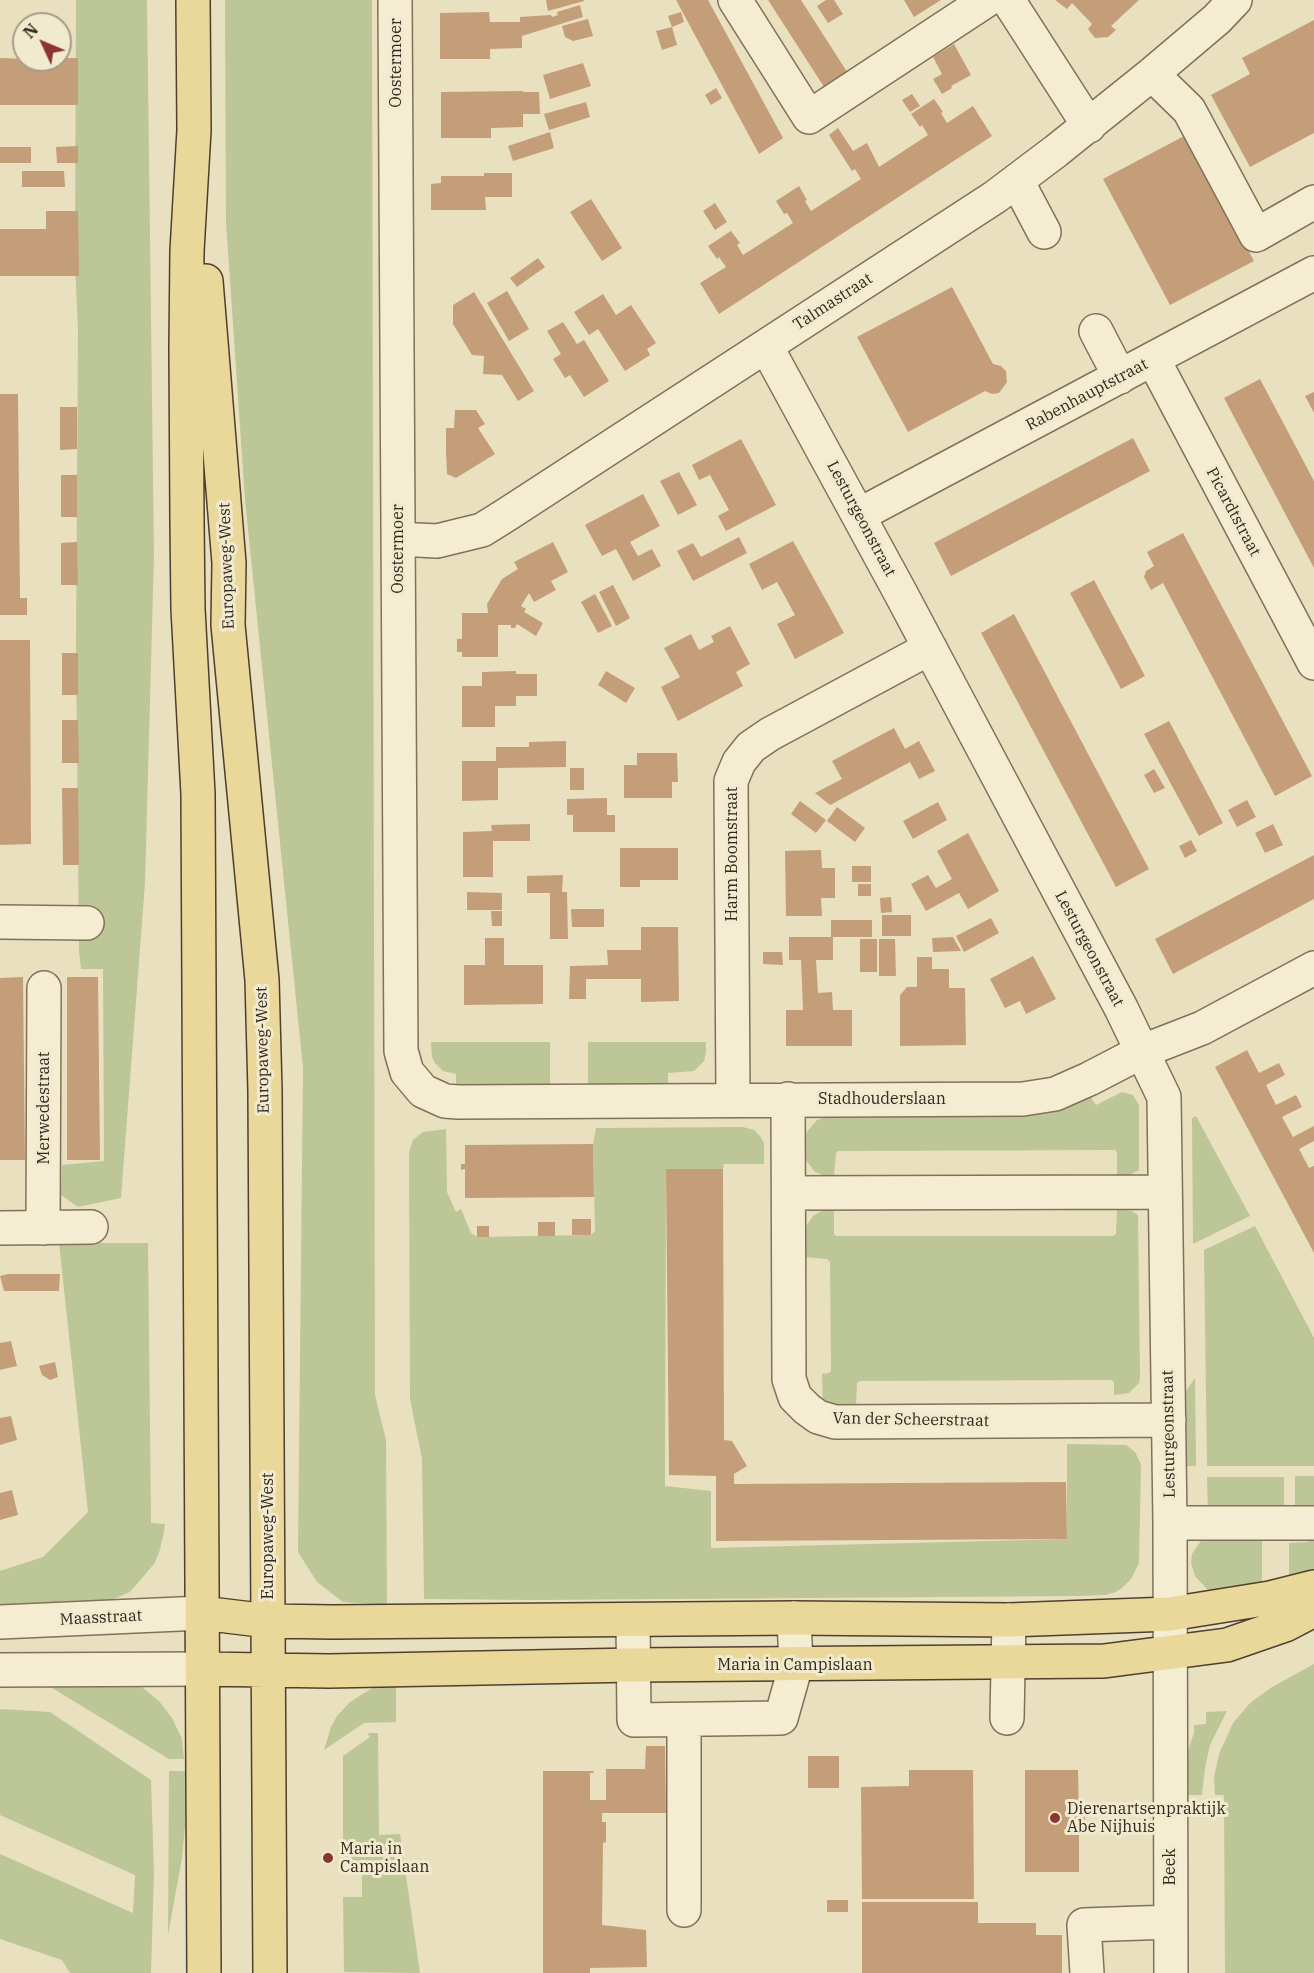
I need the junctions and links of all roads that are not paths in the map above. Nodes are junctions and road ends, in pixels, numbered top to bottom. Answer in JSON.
{"nodes":[{"id":1,"x":193,"y":0,"type":"edge"},
{"id":2,"x":395,"y":0,"type":"edge"},
{"id":3,"x":735,"y":0,"type":"edge"},
{"id":4,"x":987,"y":0,"type":"edge"},
{"id":5,"x":1008,"y":0,"type":"edge"},
{"id":6,"x":1235,"y":0,"type":"edge"},
{"id":7,"x":1152,"y":74,"type":"junction"},
{"id":8,"x":1089,"y":126,"type":"junction"},
{"id":9,"x":194,"y":130,"type":"junction"},
{"id":10,"x":1017,"y":181,"type":"junction"},
{"id":11,"x":1314,"y":202,"type":"edge"},
{"id":12,"x":1044,"y":232,"type":"dead end"},
{"id":13,"x":1314,"y":273,"type":"edge"},
{"id":14,"x":1096,"y":331,"type":"dead end"},
{"id":15,"x":766,"y":346,"type":"junction"},
{"id":16,"x":1153,"y":359,"type":"junction"},
{"id":17,"x":1120,"y":377,"type":"junction"},
{"id":18,"x":859,"y":515,"type":"junction"},
{"id":19,"x":398,"y":539,"type":"junction"},
{"id":20,"x":930,"y":648,"type":"junction"},
{"id":21,"x":1313,"y":658,"type":"edge"},
{"id":22,"x":0,"y":922,"type":"edge"},
{"id":23,"x":87,"y":923,"type":"dead end"},
{"id":24,"x":1314,"y":968,"type":"edge"},
{"id":25,"x":44,"y":988,"type":"dead end"},
{"id":26,"x":1143,"y":1051,"type":"junction"},
{"id":27,"x":423,"y":1091,"type":"joint"},
{"id":28,"x":733,"y":1099,"type":"junction"},
{"id":29,"x":788,"y":1099,"type":"junction"},
{"id":30,"x":1165,"y":1192,"type":"junction"},
{"id":31,"x":789,"y":1193,"type":"junction"},
{"id":32,"x":91,"y":1227,"type":"dead end"},
{"id":33,"x":0,"y":1228,"type":"edge"},
{"id":34,"x":43,"y":1228,"type":"junction"},
{"id":35,"x":1169,"y":1420,"type":"junction"},
{"id":36,"x":1170,"y":1523,"type":"junction"},
{"id":37,"x":1314,"y":1523,"type":"edge"},
{"id":38,"x":1314,"y":1587,"type":"edge"},
{"id":39,"x":1314,"y":1610,"type":"edge"},
{"id":40,"x":202,"y":1613,"type":"junction"},
{"id":41,"x":1170,"y":1614,"type":"junction"},
{"id":42,"x":794,"y":1618,"type":"junction"},
{"id":43,"x":633,"y":1620,"type":"junction"},
{"id":44,"x":1009,"y":1620,"type":"junction"},
{"id":45,"x":268,"y":1621,"type":"junction"},
{"id":46,"x":0,"y":1622,"type":"edge"},
{"id":47,"x":1170,"y":1653,"type":"junction"},
{"id":48,"x":1008,"y":1662,"type":"junction"},
{"id":49,"x":634,"y":1665,"type":"junction"},
{"id":50,"x":796,"y":1665,"type":"junction"},
{"id":51,"x":202,"y":1669,"type":"junction"},
{"id":52,"x":0,"y":1670,"type":"edge"},
{"id":53,"x":268,"y":1671,"type":"junction"},
{"id":54,"x":1006,"y":1718,"type":"dead end"},
{"id":55,"x":684,"y":1720,"type":"junction"},
{"id":56,"x":684,"y":1910,"type":"dead end"},
{"id":57,"x":1170,"y":1922,"type":"junction"},
{"id":58,"x":204,"y":1973,"type":"edge"},
{"id":59,"x":270,"y":1973,"type":"edge"},
{"id":60,"x":1087,"y":1973,"type":"edge"},
{"id":61,"x":1171,"y":1973,"type":"edge"}],
"edges":[{"from":1,"to":9,"type":"main road","name":"Europaweg-West"},
{"from":2,"to":19,"type":"street","name":"Oostermoer"},
{"from":3,"to":4,"type":"street"},
{"from":5,"to":8,"type":"street"},
{"from":6,"to":7,"type":"street","name":"Talmastraat"},
{"from":7,"to":8,"type":"street","name":"Talmastraat"},
{"from":7,"to":11,"type":"street"},
{"from":8,"to":10,"type":"street","name":"Talmastraat"},
{"from":9,"to":40,"type":"main road","name":"Europaweg-West"},
{"from":9,"to":45,"type":"main road","name":"Europaweg-West"},
{"from":10,"to":12,"type":"street"},
{"from":10,"to":15,"type":"street","name":"Talmastraat"},
{"from":13,"to":16,"type":"street","name":"Rabenhauptstraat"},
{"from":14,"to":17,"type":"street"},
{"from":15,"to":18,"type":"street","name":"Lesturgeonstraat"},
{"from":15,"to":19,"type":"street","name":"Talmastraat"},
{"from":16,"to":17,"type":"street","name":"Rabenhauptstraat"},
{"from":16,"to":21,"type":"street","name":"Picardtstraat"},
{"from":17,"to":18,"type":"street","name":"Rabenhauptstraat"},
{"from":18,"to":20,"type":"street","name":"Lesturgeonstraat"},
{"from":19,"to":27,"type":"street","name":"Oostermoer"},
{"from":20,"to":26,"type":"street","name":"Lesturgeonstraat"},
{"from":20,"to":28,"type":"street","name":"Harm Boomstraat"},
{"from":22,"to":23,"type":"street"},
{"from":24,"to":26,"type":"street","name":"Stadhouderslaan"},
{"from":25,"to":34,"type":"street","name":"Merwedestraat"},
{"from":26,"to":29,"type":"street","name":"Stadhouderslaan"},
{"from":26,"to":30,"type":"street","name":"Lesturgeonstraat"},
{"from":27,"to":28,"type":"street","name":"Stadhouderslaan"},
{"from":28,"to":29,"type":"street","name":"Stadhouderslaan"},
{"from":29,"to":31,"type":"street","name":"Van der Scheerstraat"},
{"from":30,"to":31,"type":"street"},
{"from":30,"to":35,"type":"street","name":"Lesturgeonstraat"},
{"from":31,"to":35,"type":"street","name":"Van der Scheerstraat"},
{"from":32,"to":34,"type":"street"},
{"from":33,"to":34,"type":"street"},
{"from":35,"to":36,"type":"street","name":"Lesturgeonstraat"},
{"from":36,"to":37,"type":"street"},
{"from":36,"to":41,"type":"street","name":"Lesturgeonstraat"},
{"from":38,"to":41,"type":"main road"},
{"from":39,"to":47,"type":"main road","name":"Maria in Campislaan"},
{"from":40,"to":45,"type":"main road"},
{"from":40,"to":46,"type":"street","name":"Maasstraat"},
{"from":40,"to":51,"type":"main road","name":"Europaweg-West"},
{"from":41,"to":44,"type":"main road"},
{"from":41,"to":47,"type":"street","name":"Beek"},
{"from":42,"to":43,"type":"main road"},
{"from":42,"to":44,"type":"main road"},
{"from":42,"to":50,"type":"street"},
{"from":43,"to":45,"type":"main road"},
{"from":43,"to":49,"type":"street"},
{"from":44,"to":48,"type":"street"},
{"from":45,"to":53,"type":"main road","name":"Europaweg-West"},
{"from":47,"to":48,"type":"main road","name":"Maria in Campislaan"},
{"from":47,"to":57,"type":"street","name":"Beek"},
{"from":48,"to":50,"type":"main road","name":"Maria in Campislaan"},
{"from":48,"to":54,"type":"street"},
{"from":49,"to":50,"type":"main road","name":"Maria in Campislaan"},
{"from":49,"to":53,"type":"main road","name":"Maria in Campislaan"},
{"from":49,"to":55,"type":"street"},
{"from":50,"to":55,"type":"street"},
{"from":51,"to":52,"type":"street"},
{"from":51,"to":53,"type":"main road","name":"Maria in Campislaan"},
{"from":51,"to":58,"type":"main road","name":"Europaweg-West"},
{"from":53,"to":59,"type":"main road","name":"Europaweg-West"},
{"from":55,"to":56,"type":"street"},
{"from":57,"to":60,"type":"street"},
{"from":57,"to":61,"type":"street","name":"Beek"}]}
